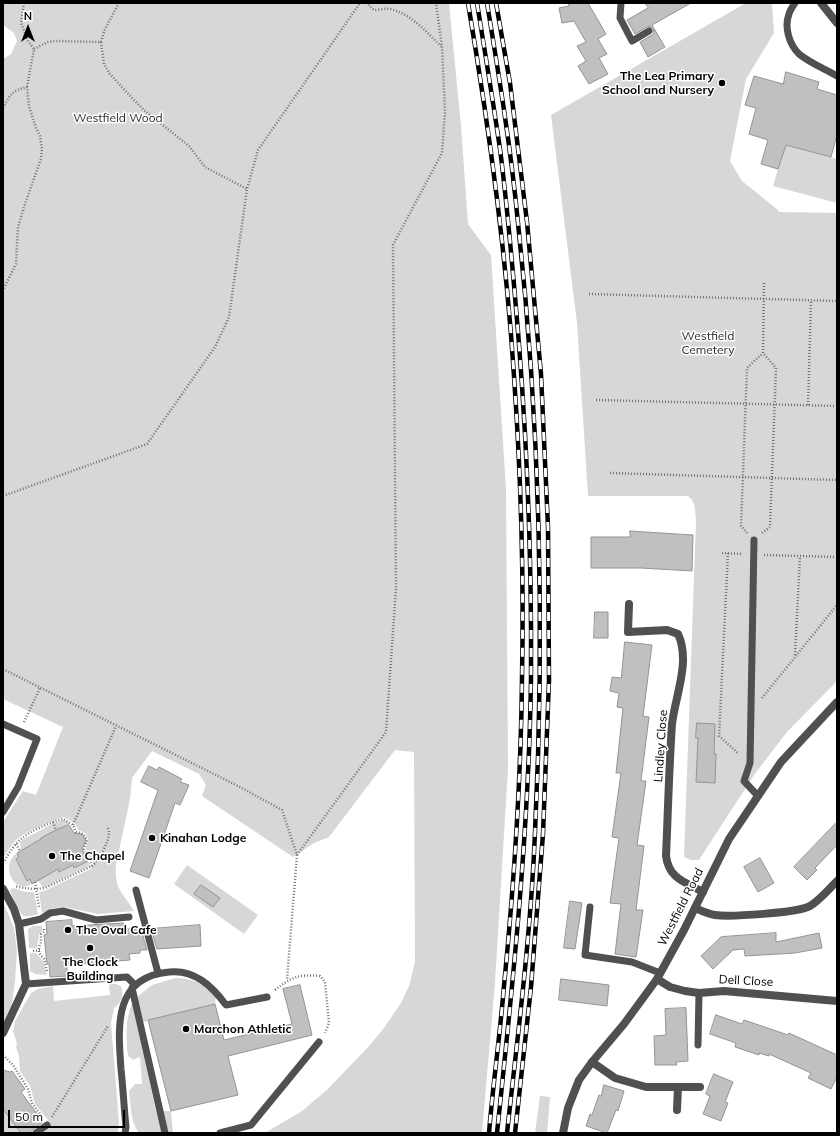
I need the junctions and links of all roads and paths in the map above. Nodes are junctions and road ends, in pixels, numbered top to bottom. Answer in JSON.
{"nodes":[{"id":1,"x":24,"y":3,"type":"edge"},
{"id":2,"x":119,"y":3,"type":"edge"},
{"id":3,"x":360,"y":3,"type":"edge"},
{"id":4,"x":366,"y":3,"type":"edge"},
{"id":5,"x":436,"y":3,"type":"edge"},
{"id":6,"x":621,"y":3,"type":"edge"},
{"id":7,"x":795,"y":3,"type":"edge"},
{"id":8,"x":821,"y":3,"type":"edge"},
{"id":9,"x":837,"y":23,"type":"edge"},
{"id":10,"x":649,"y":32,"type":"dead end"},
{"id":11,"x":101,"y":42,"type":"junction"},
{"id":12,"x":442,"y":47,"type":"junction"},
{"id":13,"x":34,"y":49,"type":"junction"},
{"id":14,"x":837,"y":76,"type":"edge"},
{"id":15,"x":27,"y":87,"type":"junction"},
{"id":16,"x":3,"y":108,"type":"edge"},
{"id":17,"x":247,"y":189,"type":"junction"},
{"id":18,"x":764,"y":282,"type":"dead end"},
{"id":19,"x":3,"y":290,"type":"edge"},
{"id":20,"x":589,"y":294,"type":"dead end"},
{"id":21,"x":764,"y":298,"type":"junction"},
{"id":22,"x":811,"y":300,"type":"junction"},
{"id":23,"x":837,"y":300,"type":"edge"},
{"id":24,"x":762,"y":353,"type":"junction"},
{"id":25,"x":596,"y":400,"type":"dead end"},
{"id":26,"x":745,"y":403,"type":"junction"},
{"id":27,"x":775,"y":404,"type":"junction"},
{"id":28,"x":808,"y":405,"type":"junction"},
{"id":29,"x":837,"y":406,"type":"edge"},
{"id":30,"x":610,"y":473,"type":"dead end"},
{"id":31,"x":743,"y":477,"type":"junction"},
{"id":32,"x":772,"y":478,"type":"junction"},
{"id":33,"x":837,"y":480,"type":"edge"},
{"id":34,"x":3,"y":496,"type":"edge"},
{"id":35,"x":741,"y":526,"type":"dead end"},
{"id":36,"x":770,"y":527,"type":"dead end"},
{"id":37,"x":754,"y":540,"type":"dead end"},
{"id":38,"x":722,"y":553,"type":"dead end"},
{"id":39,"x":728,"y":553,"type":"junction"},
{"id":40,"x":754,"y":554,"type":"junction"},
{"id":41,"x":800,"y":556,"type":"junction"},
{"id":42,"x":837,"y":557,"type":"edge"},
{"id":43,"x":629,"y":604,"type":"dead end"},
{"id":44,"x":837,"y":605,"type":"edge"},
{"id":45,"x":795,"y":657,"type":"junction"},
{"id":46,"x":3,"y":669,"type":"edge"},
{"id":47,"x":40,"y":688,"type":"junction"},
{"id":48,"x":837,"y":702,"type":"edge"},
{"id":49,"x":751,"y":712,"type":"junction"},
{"id":50,"x":3,"y":724,"type":"edge"},
{"id":51,"x":116,"y":726,"type":"junction"},
{"id":52,"x":20,"y":732,"type":"junction"},
{"id":53,"x":750,"y":764,"type":"junction"},
{"id":54,"x":758,"y":796,"type":"junction"},
{"id":55,"x":3,"y":812,"type":"edge"},
{"id":56,"x":53,"y":822,"type":"junction"},
{"id":57,"x":73,"y":825,"type":"junction"},
{"id":58,"x":107,"y":826,"type":"dead end"},
{"id":59,"x":56,"y":830,"type":"dead end"},
{"id":60,"x":16,"y":844,"type":"junction"},
{"id":61,"x":20,"y":851,"type":"dead end"},
{"id":62,"x":297,"y":855,"type":"junction"},
{"id":63,"x":3,"y":863,"type":"edge"},
{"id":64,"x":92,"y":866,"type":"junction"},
{"id":65,"x":837,"y":881,"type":"edge"},
{"id":66,"x":35,"y":882,"type":"dead end"},
{"id":67,"x":6,"y":888,"type":"edge"},
{"id":68,"x":37,"y":889,"type":"junction"},
{"id":69,"x":136,"y":890,"type":"dead end"},
{"id":70,"x":703,"y":892,"type":"junction"},
{"id":71,"x":590,"y":907,"type":"dead end"},
{"id":72,"x":695,"y":908,"type":"junction"},
{"id":73,"x":129,"y":917,"type":"dead end"},
{"id":74,"x":41,"y":918,"type":"junction"},
{"id":75,"x":19,"y":924,"type":"junction"},
{"id":76,"x":158,"y":973,"type":"junction"},
{"id":77,"x":658,"y":976,"type":"junction"},
{"id":78,"x":287,"y":980,"type":"junction"},
{"id":79,"x":48,"y":982,"type":"junction"},
{"id":80,"x":26,"y":984,"type":"junction"},
{"id":81,"x":133,"y":987,"type":"junction"},
{"id":82,"x":699,"y":993,"type":"junction"},
{"id":83,"x":267,"y":997,"type":"joint"},
{"id":84,"x":837,"y":1001,"type":"edge"},
{"id":85,"x":122,"y":1011,"type":"junction"},
{"id":86,"x":3,"y":1034,"type":"edge"},
{"id":87,"x":319,"y":1042,"type":"joint"},
{"id":88,"x":698,"y":1045,"type":"dead end"},
{"id":89,"x":3,"y":1055,"type":"edge"},
{"id":90,"x":592,"y":1062,"type":"junction"},
{"id":91,"x":678,"y":1087,"type":"junction"},
{"id":92,"x":700,"y":1087,"type":"dead end"},
{"id":93,"x":677,"y":1110,"type":"dead end"},
{"id":94,"x":47,"y":1125,"type":"junction"},
{"id":95,"x":36,"y":1133,"type":"edge"},
{"id":96,"x":125,"y":1133,"type":"edge"},
{"id":97,"x":165,"y":1133,"type":"edge"},
{"id":98,"x":220,"y":1133,"type":"edge"},
{"id":99,"x":563,"y":1133,"type":"edge"}],
"edges":[{"from":1,"to":13,"type":"path"},
{"from":2,"to":11,"type":"path"},
{"from":3,"to":17,"type":"path"},
{"from":4,"to":12,"type":"path"},
{"from":5,"to":12,"type":"path"},
{"from":6,"to":10,"type":"lane"},
{"from":7,"to":14,"type":"lane"},
{"from":8,"to":9,"type":"street"},
{"from":11,"to":13,"type":"path"},
{"from":11,"to":17,"type":"path"},
{"from":12,"to":62,"type":"path"},
{"from":13,"to":15,"type":"path"},
{"from":15,"to":16,"type":"path"},
{"from":15,"to":19,"type":"path"},
{"from":17,"to":34,"type":"path"},
{"from":18,"to":21,"type":"path"},
{"from":20,"to":21,"type":"path"},
{"from":21,"to":22,"type":"path"},
{"from":21,"to":24,"type":"path"},
{"from":22,"to":23,"type":"path"},
{"from":22,"to":28,"type":"path"},
{"from":24,"to":26,"type":"path"},
{"from":24,"to":27,"type":"path"},
{"from":25,"to":26,"type":"path"},
{"from":26,"to":27,"type":"path"},
{"from":26,"to":31,"type":"path"},
{"from":27,"to":28,"type":"path"},
{"from":27,"to":32,"type":"path"},
{"from":28,"to":29,"type":"path"},
{"from":30,"to":31,"type":"path"},
{"from":31,"to":32,"type":"path"},
{"from":31,"to":35,"type":"path"},
{"from":32,"to":33,"type":"path"},
{"from":32,"to":36,"type":"path"},
{"from":37,"to":40,"type":"lane"},
{"from":38,"to":39,"type":"path"},
{"from":39,"to":40,"type":"path"},
{"from":39,"to":53,"type":"path"},
{"from":40,"to":41,"type":"path"},
{"from":40,"to":49,"type":"lane"},
{"from":41,"to":42,"type":"path"},
{"from":41,"to":45,"type":"path"},
{"from":43,"to":70,"type":"street","name":"Lindley Close"},
{"from":44,"to":45,"type":"path"},
{"from":45,"to":49,"type":"path"},
{"from":46,"to":47,"type":"path"},
{"from":47,"to":51,"type":"path"},
{"from":47,"to":52,"type":"path"},
{"from":48,"to":54,"type":"street","name":"Westfield Road"},
{"from":49,"to":53,"type":"lane"},
{"from":50,"to":52,"type":"lane"},
{"from":51,"to":57,"type":"path"},
{"from":51,"to":62,"type":"path"},
{"from":52,"to":55,"type":"lane"},
{"from":53,"to":54,"type":"lane"},
{"from":54,"to":70,"type":"street","name":"Westfield Road"},
{"from":56,"to":57,"type":"path"},
{"from":56,"to":59,"type":"path"},
{"from":56,"to":60,"type":"path"},
{"from":57,"to":64,"type":"path"},
{"from":58,"to":64,"type":"path"},
{"from":60,"to":61,"type":"path"},
{"from":60,"to":63,"type":"path"},
{"from":62,"to":78,"type":"path"},
{"from":64,"to":68,"type":"path"},
{"from":65,"to":72,"type":"street"},
{"from":66,"to":68,"type":"path"},
{"from":67,"to":68,"type":"path"},
{"from":67,"to":75,"type":"street"},
{"from":68,"to":74,"type":"path"},
{"from":69,"to":76,"type":"lane"},
{"from":70,"to":72,"type":"street","name":"Westfield Road"},
{"from":71,"to":77,"type":"lane"},
{"from":72,"to":77,"type":"street","name":"Westfield Road"},
{"from":73,"to":74,"type":"lane"},
{"from":74,"to":75,"type":"lane"},
{"from":74,"to":79,"type":"path"},
{"from":75,"to":80,"type":"street"},
{"from":76,"to":81,"type":"lane"},
{"from":76,"to":83,"type":"lane"},
{"from":77,"to":82,"type":"street","name":"Dell Close"},
{"from":77,"to":90,"type":"street","name":"Westfield Road"},
{"from":78,"to":83,"type":"path"},
{"from":78,"to":87,"type":"path"},
{"from":79,"to":80,"type":"lane"},
{"from":79,"to":81,"type":"lane"},
{"from":80,"to":86,"type":"street"},
{"from":81,"to":85,"type":"lane"},
{"from":81,"to":97,"type":"lane"},
{"from":82,"to":84,"type":"street","name":"Dell Close"},
{"from":82,"to":88,"type":"lane"},
{"from":85,"to":94,"type":"path"},
{"from":85,"to":96,"type":"lane"},
{"from":87,"to":98,"type":"lane"},
{"from":89,"to":94,"type":"path"},
{"from":90,"to":91,"type":"street"},
{"from":90,"to":99,"type":"street","name":"Westfield Road"},
{"from":91,"to":92,"type":"street"},
{"from":91,"to":93,"type":"street"},
{"from":94,"to":95,"type":"lane"}]}
